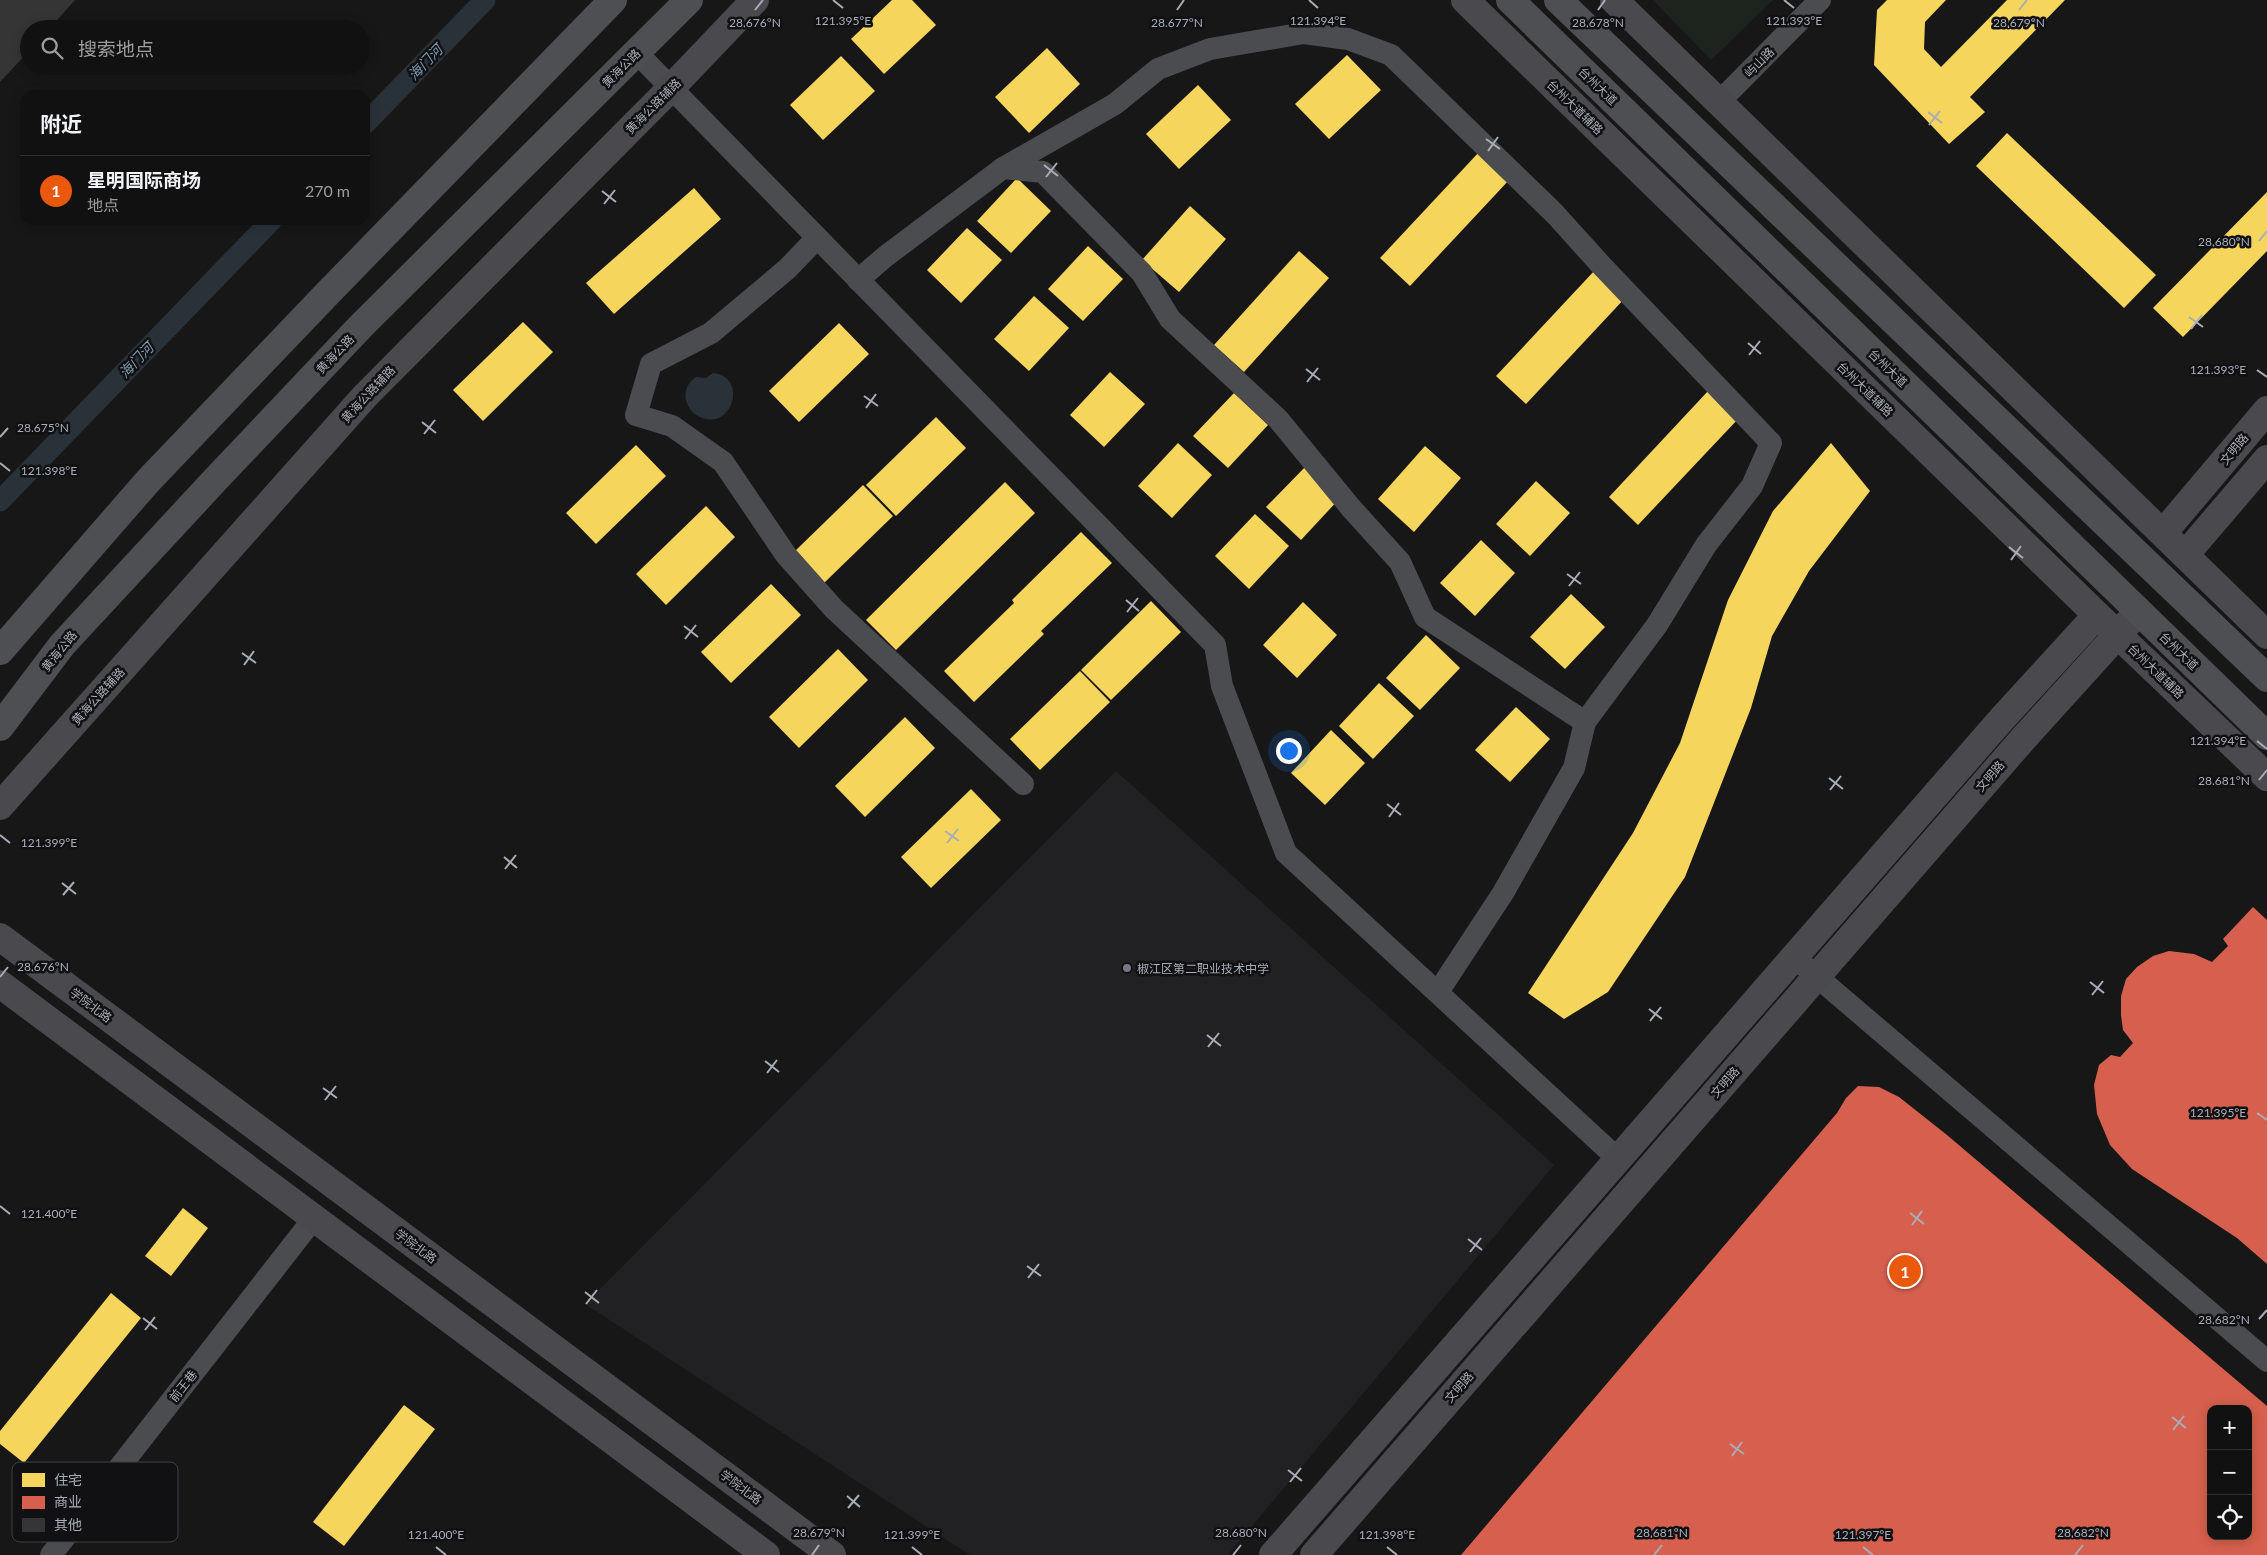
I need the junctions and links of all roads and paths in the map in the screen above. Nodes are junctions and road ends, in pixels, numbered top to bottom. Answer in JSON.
{"nodes":[{"id":1,"x":613,"y":0,"type":"edge"},
{"id":2,"x":689,"y":0,"type":"edge"},
{"id":3,"x":756,"y":0,"type":"edge"},
{"id":4,"x":1465,"y":0,"type":"edge"},
{"id":5,"x":1510,"y":0,"type":"edge"},
{"id":6,"x":1558,"y":0,"type":"edge"},
{"id":7,"x":1614,"y":0,"type":"edge"},
{"id":8,"x":1820,"y":0,"type":"edge"},
{"id":9,"x":637,"y":53,"type":"junction"},
{"id":10,"x":672,"y":88,"type":"junction"},
{"id":11,"x":1719,"y":102,"type":"junction"},
{"id":12,"x":1003,"y":168,"type":"junction"},
{"id":13,"x":817,"y":238,"type":"junction"},
{"id":14,"x":858,"y":280,"type":"junction"},
{"id":15,"x":2267,"y":410,"type":"edge"},
{"id":16,"x":2267,"y":459,"type":"edge"},
{"id":17,"x":2217,"y":470,"type":"junction"},
{"id":18,"x":2240,"y":491,"type":"junction"},
{"id":19,"x":2163,"y":533,"type":"junction"},
{"id":20,"x":2185,"y":555,"type":"junction"},
{"id":21,"x":2138,"y":612,"type":"junction"},
{"id":22,"x":2096,"y":614,"type":"junction"},
{"id":23,"x":2118,"y":634,"type":"junction"},
{"id":24,"x":2267,"y":635,"type":"edge"},
{"id":25,"x":0,"y":651,"type":"edge"},
{"id":26,"x":2267,"y":678,"type":"edge"},
{"id":27,"x":2000,"y":721,"type":"junction"},
{"id":28,"x":1585,"y":722,"type":"junction"},
{"id":29,"x":0,"y":727,"type":"edge"},
{"id":30,"x":2267,"y":736,"type":"edge"},
{"id":31,"x":2022,"y":740,"type":"junction"},
{"id":32,"x":2267,"y":777,"type":"edge"},
{"id":33,"x":1023,"y":784,"type":"dead end"},
{"id":34,"x":0,"y":806,"type":"edge"},
{"id":35,"x":0,"y":937,"type":"edge"},
{"id":36,"x":1795,"y":958,"type":"junction"},
{"id":37,"x":1816,"y":977,"type":"junction"},
{"id":38,"x":0,"y":984,"type":"edge"},
{"id":39,"x":1438,"y":992,"type":"junction"},
{"id":40,"x":1618,"y":1159,"type":"junction"},
{"id":41,"x":314,"y":1218,"type":"junction"},
{"id":42,"x":2267,"y":1361,"type":"edge"},
{"id":43,"x":124,"y":1462,"type":"edge"},
{"id":44,"x":61,"y":1542,"type":"edge"},
{"id":45,"x":51,"y":1555,"type":"edge"},
{"id":46,"x":766,"y":1555,"type":"edge"},
{"id":47,"x":832,"y":1555,"type":"edge"},
{"id":48,"x":1273,"y":1555,"type":"edge"},
{"id":49,"x":1314,"y":1555,"type":"edge"}],
"edges":[{"from":1,"to":25,"type":"main road"},
{"from":2,"to":9,"type":"main road","name":"黄海公路"},
{"from":3,"to":10,"type":"main road","name":"黄海公路辅路"},
{"from":4,"to":22,"type":"main road","name":"台州大道辅路"},
{"from":5,"to":21,"type":"main road","name":"台州大道"},
{"from":6,"to":26,"type":"main road"},
{"from":7,"to":11,"type":"main road"},
{"from":8,"to":11,"type":"street","name":"屿山路"},
{"from":9,"to":10,"type":"street"},
{"from":9,"to":29,"type":"main road","name":"黄海公路"},
{"from":10,"to":13,"type":"street"},
{"from":10,"to":34,"type":"main road","name":"黄海公路辅路"},
{"from":11,"to":19,"type":"main road"},
{"from":12,"to":14,"type":"street"},
{"from":12,"to":28,"type":"street"},
{"from":12,"to":28,"type":"street"},
{"from":13,"to":14,"type":"street"},
{"from":13,"to":33,"type":"street"},
{"from":14,"to":39,"type":"street"},
{"from":15,"to":17,"type":"main road","name":"文明路"},
{"from":16,"to":18,"type":"main road"},
{"from":17,"to":18,"type":"main road"},
{"from":17,"to":19,"type":"main road","name":"文明路"},
{"from":18,"to":20,"type":"main road"},
{"from":19,"to":20,"type":"main road"},
{"from":20,"to":24,"type":"main road"},
{"from":21,"to":23,"type":"main road","name":"文明路"},
{"from":21,"to":30,"type":"main road","name":"台州大道"},
{"from":22,"to":23,"type":"main road","name":"台州大道辅路"},
{"from":22,"to":27,"type":"main road"},
{"from":23,"to":31,"type":"main road","name":"文明路"},
{"from":23,"to":32,"type":"main road","name":"台州大道辅路"},
{"from":27,"to":31,"type":"main road"},
{"from":27,"to":36,"type":"main road"},
{"from":28,"to":39,"type":"street"},
{"from":31,"to":37,"type":"main road","name":"文明路"},
{"from":35,"to":47,"type":"main road","name":"学院北路"},
{"from":36,"to":37,"type":"street"},
{"from":36,"to":40,"type":"main road"},
{"from":37,"to":42,"type":"street"},
{"from":37,"to":49,"type":"main road","name":"文明路"},
{"from":38,"to":41,"type":"main road"},
{"from":39,"to":40,"type":"street"},
{"from":40,"to":48,"type":"main road"},
{"from":41,"to":43,"type":"street","name":"前王巷"},
{"from":41,"to":46,"type":"main road"},
{"from":44,"to":45,"type":"street","name":"前王巷"}]}
